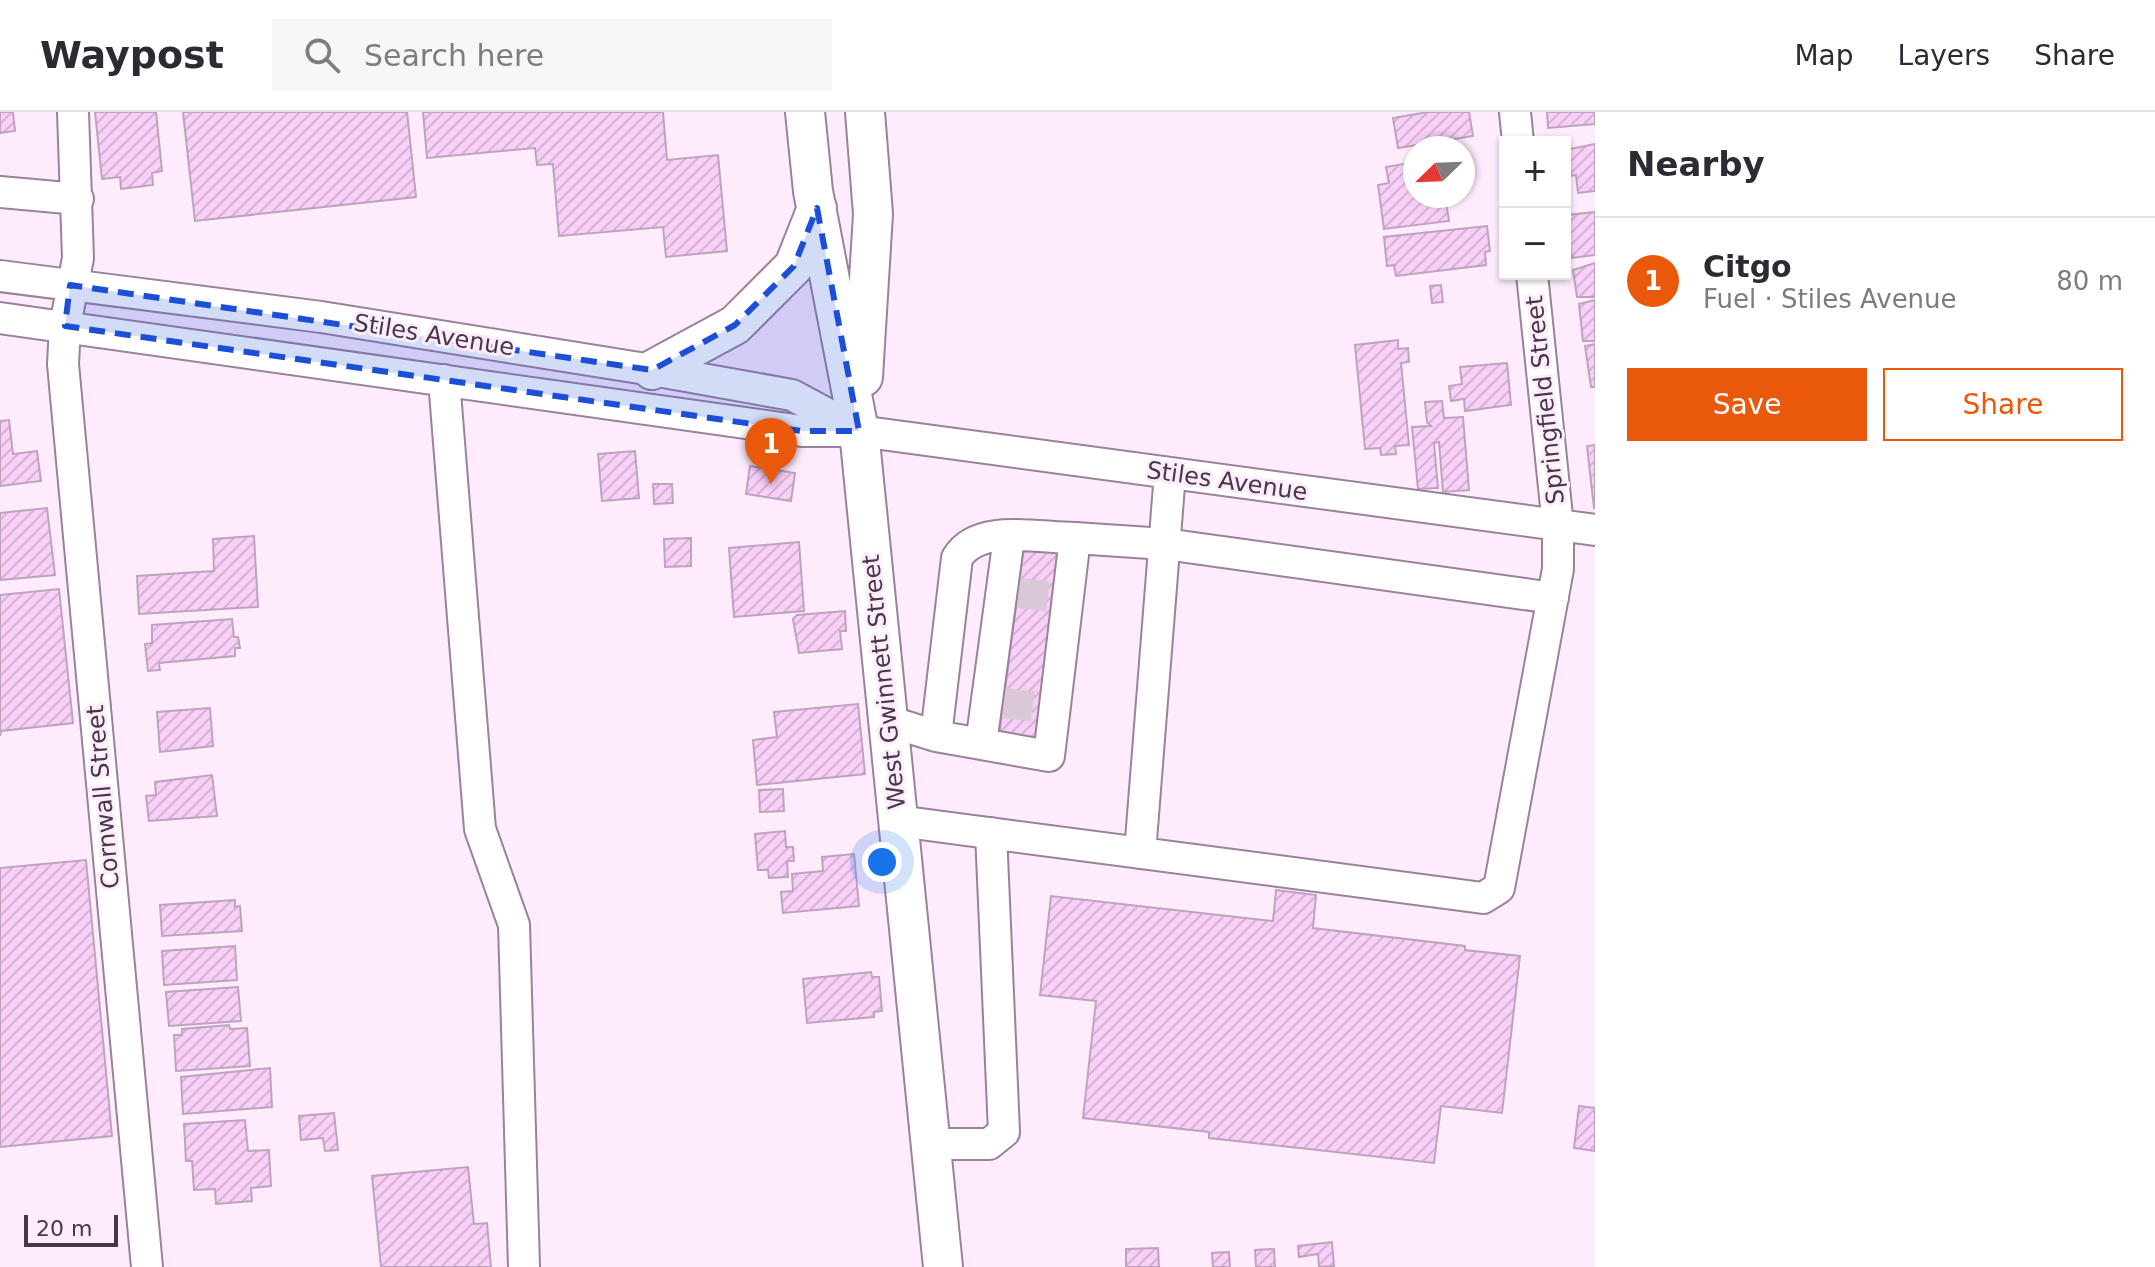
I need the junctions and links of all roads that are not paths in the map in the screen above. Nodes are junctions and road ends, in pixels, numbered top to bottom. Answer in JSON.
{"nodes":[{"id":1,"x":73,"y":112,"type":"edge"},
{"id":2,"x":805,"y":112,"type":"edge"},
{"id":3,"x":865,"y":112,"type":"edge"},
{"id":4,"x":1515,"y":112,"type":"edge"},
{"id":5,"x":1517,"y":136,"type":"edge"},
{"id":6,"x":0,"y":192,"type":"edge"},
{"id":7,"x":78,"y":199,"type":"junction"},
{"id":8,"x":817,"y":208,"type":"junction"},
{"id":9,"x":0,"y":276,"type":"edge"},
{"id":10,"x":1533,"y":280,"type":"edge"},
{"id":11,"x":70,"y":285,"type":"junction"},
{"id":12,"x":0,"y":318,"type":"edge"},
{"id":13,"x":65,"y":326,"type":"junction"},
{"id":14,"x":652,"y":370,"type":"junction"},
{"id":15,"x":444,"y":380,"type":"junction"},
{"id":16,"x":859,"y":431,"type":"junction"},
{"id":17,"x":1170,"y":473,"type":"junction"},
{"id":18,"x":1558,"y":526,"type":"junction"},
{"id":19,"x":1595,"y":530,"type":"edge"},
{"id":20,"x":1009,"y":537,"type":"junction"},
{"id":21,"x":1075,"y":538,"type":"junction"},
{"id":22,"x":1165,"y":544,"type":"junction"},
{"id":23,"x":954,"y":586,"type":"junction"},
{"id":24,"x":1010,"y":591,"type":"junction"},
{"id":25,"x":1553,"y":598,"type":"junction"},
{"id":26,"x":947,"y":639,"type":"junction"},
{"id":27,"x":995,"y":646,"type":"junction"},
{"id":28,"x":888,"y":721,"type":"junction"},
{"id":29,"x":936,"y":736,"type":"junction"},
{"id":30,"x":981,"y":744,"type":"junction"},
{"id":31,"x":898,"y":821,"type":"junction"},
{"id":32,"x":991,"y":833,"type":"junction"},
{"id":33,"x":1140,"y":853,"type":"junction"},
{"id":34,"x":931,"y":1144,"type":"junction"},
{"id":35,"x":147,"y":1267,"type":"edge"},
{"id":36,"x":524,"y":1267,"type":"edge"},
{"id":37,"x":943,"y":1267,"type":"edge"}],
"edges":[{"from":1,"to":7,"type":"street","name":"Cornwall Street"},
{"from":2,"to":8,"type":"main road","name":"West Gwinnett Street"},
{"from":3,"to":16,"type":"main road","name":"West Gwinnett Street"},
{"from":4,"to":5,"type":"street"},
{"from":6,"to":7,"type":"street"},
{"from":7,"to":11,"type":"street","name":"Cornwall Street"},
{"from":8,"to":14,"type":"main road"},
{"from":8,"to":16,"type":"main road","name":"West Gwinnett Street"},
{"from":9,"to":11,"type":"street","name":"Stiles Avenue"},
{"from":10,"to":18,"type":"street","name":"Springfield Street"},
{"from":11,"to":13,"type":"street","name":"Cornwall Street"},
{"from":11,"to":14,"type":"street","name":"Stiles Avenue"},
{"from":12,"to":13,"type":"street","name":"Stiles Avenue"},
{"from":13,"to":15,"type":"street","name":"Stiles Avenue"},
{"from":13,"to":35,"type":"street","name":"Cornwall Street"},
{"from":14,"to":16,"type":"street","name":"Stiles Avenue"},
{"from":15,"to":16,"type":"street","name":"Stiles Avenue"},
{"from":15,"to":36,"type":"street"},
{"from":16,"to":17,"type":"street","name":"Stiles Avenue"},
{"from":16,"to":28,"type":"main road","name":"West Gwinnett Street"},
{"from":17,"to":18,"type":"street","name":"Stiles Avenue"},
{"from":17,"to":22,"type":"street"},
{"from":18,"to":19,"type":"street","name":"Stiles Avenue"},
{"from":18,"to":25,"type":"street","name":"Springfield Street"},
{"from":20,"to":21,"type":"street"},
{"from":20,"to":23,"type":"street"},
{"from":20,"to":24,"type":"street"},
{"from":21,"to":22,"type":"street"},
{"from":21,"to":30,"type":"street"},
{"from":22,"to":25,"type":"street"},
{"from":22,"to":33,"type":"street"},
{"from":23,"to":24,"type":"street"},
{"from":23,"to":26,"type":"street"},
{"from":24,"to":27,"type":"street"},
{"from":25,"to":33,"type":"street","name":"Springfield Street"},
{"from":26,"to":27,"type":"street"},
{"from":26,"to":29,"type":"street"},
{"from":27,"to":30,"type":"street"},
{"from":28,"to":29,"type":"street"},
{"from":28,"to":31,"type":"main road","name":"West Gwinnett Street"},
{"from":29,"to":30,"type":"street"},
{"from":31,"to":32,"type":"street","name":"Springfield Street"},
{"from":31,"to":34,"type":"main road","name":"West Gwinnett Street"},
{"from":32,"to":33,"type":"street","name":"Springfield Street"},
{"from":32,"to":34,"type":"street"},
{"from":34,"to":37,"type":"main road","name":"West Gwinnett Street"}]}
